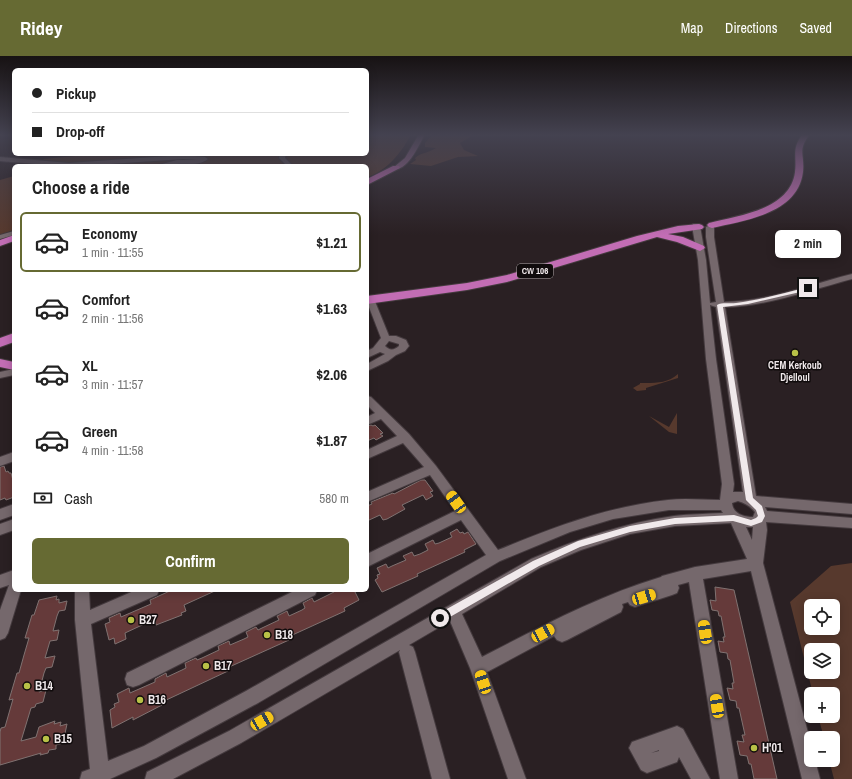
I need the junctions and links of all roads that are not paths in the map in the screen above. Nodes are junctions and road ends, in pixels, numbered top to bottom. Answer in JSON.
{"nodes":[{"id":1,"x":396,"y":168,"type":"edge"},
{"id":2,"x":791,"y":168,"type":"edge"},
{"id":3,"x":798,"y":168,"type":"edge"},
{"id":4,"x":369,"y":180,"type":"edge"},
{"id":5,"x":697,"y":224,"type":"junction"},
{"id":6,"x":711,"y":226,"type":"junction"},
{"id":7,"x":12,"y":234,"type":"edge"},
{"id":8,"x":654,"y":235,"type":"junction"},
{"id":9,"x":0,"y":237,"type":"edge"},
{"id":10,"x":12,"y":241,"type":"edge"},
{"id":11,"x":0,"y":244,"type":"edge"},
{"id":12,"x":700,"y":248,"type":"junction"},
{"id":13,"x":852,"y":276,"type":"edge"},
{"id":14,"x":369,"y":298,"type":"edge"},
{"id":15,"x":369,"y":298,"type":"edge"},
{"id":16,"x":369,"y":301,"type":"edge"},
{"id":17,"x":706,"y":303,"type":"junction"},
{"id":18,"x":720,"y":305,"type":"junction"},
{"id":19,"x":12,"y":339,"type":"edge"},
{"id":20,"x":383,"y":342,"type":"junction"},
{"id":21,"x":0,"y":343,"type":"edge"},
{"id":22,"x":393,"y":352,"type":"junction"},
{"id":23,"x":369,"y":354,"type":"edge"},
{"id":24,"x":0,"y":363,"type":"edge"},
{"id":25,"x":12,"y":366,"type":"edge"},
{"id":26,"x":369,"y":367,"type":"edge"},
{"id":27,"x":12,"y":372,"type":"edge"},
{"id":28,"x":0,"y":375,"type":"edge"},
{"id":29,"x":369,"y":401,"type":"edge"},
{"id":30,"x":382,"y":414,"type":"junction"},
{"id":31,"x":369,"y":420,"type":"edge"},
{"id":32,"x":405,"y":437,"type":"junction"},
{"id":33,"x":369,"y":455,"type":"edge"},
{"id":34,"x":12,"y":457,"type":"edge"},
{"id":35,"x":0,"y":462,"type":"edge"},
{"id":36,"x":432,"y":469,"type":"junction"},
{"id":37,"x":369,"y":496,"type":"edge"},
{"id":38,"x":751,"y":500,"type":"junction"},
{"id":39,"x":726,"y":503,"type":"junction"},
{"id":40,"x":852,"y":509,"type":"edge"},
{"id":41,"x":12,"y":510,"type":"edge"},
{"id":42,"x":464,"y":513,"type":"junction"},
{"id":43,"x":0,"y":515,"type":"edge"},
{"id":44,"x":735,"y":518,"type":"junction"},
{"id":45,"x":760,"y":518,"type":"junction"},
{"id":46,"x":852,"y":524,"type":"edge"},
{"id":47,"x":12,"y":525,"type":"edge"},
{"id":48,"x":0,"y":530,"type":"edge"},
{"id":49,"x":495,"y":557,"type":"junction"},
{"id":50,"x":369,"y":560,"type":"edge"},
{"id":51,"x":756,"y":564,"type":"junction"},
{"id":52,"x":696,"y":573,"type":"junction"},
{"id":53,"x":12,"y":577,"type":"edge"},
{"id":54,"x":0,"y":582,"type":"edge"},
{"id":55,"x":13,"y":592,"type":"edge"},
{"id":56,"x":84,"y":592,"type":"edge"},
{"id":57,"x":147,"y":592,"type":"edge"},
{"id":58,"x":306,"y":592,"type":"edge"},
{"id":59,"x":453,"y":610,"type":"junction"},
{"id":60,"x":83,"y":620,"type":"junction"},
{"id":61,"x":0,"y":633,"type":"edge"},
{"id":62,"x":407,"y":652,"type":"dead end"},
{"id":63,"x":478,"y":668,"type":"junction"},
{"id":64,"x":133,"y":679,"type":"dead end"},
{"id":65,"x":663,"y":740,"type":"dead end"},
{"id":66,"x":94,"y":777,"type":"edge"},
{"id":67,"x":154,"y":779,"type":"edge"},
{"id":68,"x":441,"y":779,"type":"edge"},
{"id":69,"x":517,"y":779,"type":"edge"},
{"id":70,"x":701,"y":779,"type":"edge"},
{"id":71,"x":729,"y":779,"type":"edge"},
{"id":72,"x":811,"y":779,"type":"edge"}],
"edges":[{"from":1,"to":4,"type":"highway"},
{"from":2,"to":5,"type":"highway","number":"CW 106"},
{"from":3,"to":6,"type":"highway"},
{"from":5,"to":6,"type":"highway"},
{"from":5,"to":8,"type":"highway","number":"CW 106"},
{"from":5,"to":12,"type":"street"},
{"from":5,"to":14,"type":"highway","number":"CW 106"},
{"from":6,"to":18,"type":"street"},
{"from":7,"to":9,"type":"street"},
{"from":8,"to":12,"type":"highway"},
{"from":8,"to":15,"type":"highway","number":"CW 106"},
{"from":10,"to":11,"type":"highway"},
{"from":12,"to":17,"type":"street"},
{"from":13,"to":18,"type":"street"},
{"from":16,"to":20,"type":"street"},
{"from":17,"to":18,"type":"street"},
{"from":17,"to":39,"type":"street"},
{"from":18,"to":38,"type":"street"},
{"from":19,"to":21,"type":"highway"},
{"from":20,"to":22,"type":"street"},
{"from":20,"to":22,"type":"street"},
{"from":20,"to":23,"type":"street"},
{"from":22,"to":26,"type":"street"},
{"from":24,"to":25,"type":"highway"},
{"from":27,"to":28,"type":"street"},
{"from":29,"to":30,"type":"street"},
{"from":30,"to":31,"type":"street"},
{"from":30,"to":32,"type":"street"},
{"from":32,"to":33,"type":"street"},
{"from":32,"to":36,"type":"street"},
{"from":34,"to":35,"type":"street"},
{"from":36,"to":37,"type":"street"},
{"from":36,"to":42,"type":"street"},
{"from":38,"to":39,"type":"street"},
{"from":38,"to":40,"type":"street"},
{"from":38,"to":45,"type":"street"},
{"from":39,"to":44,"type":"street"},
{"from":39,"to":49,"type":"street"},
{"from":41,"to":43,"type":"street"},
{"from":42,"to":49,"type":"street"},
{"from":42,"to":50,"type":"street"},
{"from":44,"to":45,"type":"street"},
{"from":44,"to":51,"type":"street"},
{"from":44,"to":59,"type":"street"},
{"from":45,"to":46,"type":"street"},
{"from":45,"to":51,"type":"street"},
{"from":47,"to":48,"type":"street"},
{"from":49,"to":66,"type":"street"},
{"from":51,"to":52,"type":"street"},
{"from":51,"to":72,"type":"street"},
{"from":52,"to":63,"type":"street"},
{"from":52,"to":71,"type":"street"},
{"from":53,"to":54,"type":"street"},
{"from":55,"to":61,"type":"street"},
{"from":56,"to":60,"type":"street"},
{"from":57,"to":60,"type":"street"},
{"from":58,"to":64,"type":"street"},
{"from":59,"to":63,"type":"street"},
{"from":59,"to":67,"type":"street"},
{"from":60,"to":66,"type":"street"},
{"from":62,"to":68,"type":"street"},
{"from":63,"to":69,"type":"street"},
{"from":65,"to":70,"type":"street"}]}
